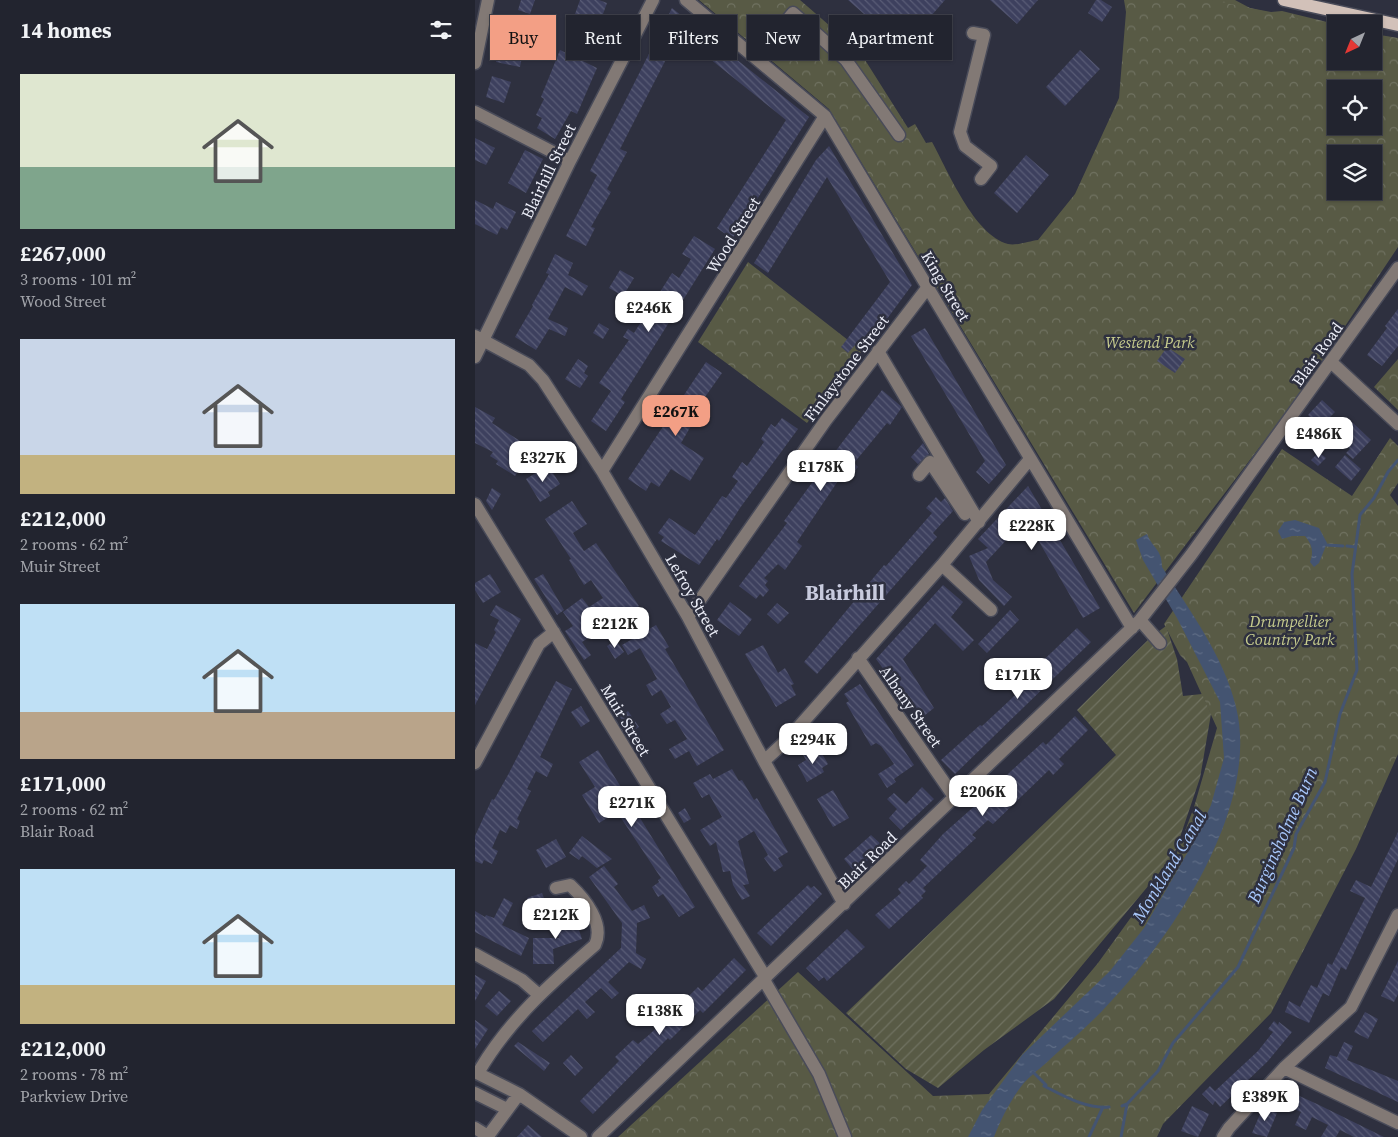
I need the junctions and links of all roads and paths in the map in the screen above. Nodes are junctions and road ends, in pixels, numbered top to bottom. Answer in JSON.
{"nodes":[{"id":1,"x":488,"y":0,"type":"edge"},
{"id":2,"x":653,"y":0,"type":"edge"},
{"id":3,"x":686,"y":0,"type":"edge"},
{"id":4,"x":1284,"y":0,"type":"edge"},
{"id":5,"x":1398,"y":25,"type":"edge"},
{"id":6,"x":973,"y":33,"type":"dead end"},
{"id":7,"x":819,"y":36,"type":"edge"},
{"id":8,"x":747,"y":50,"type":"edge"},
{"id":9,"x":760,"y":60,"type":"edge"},
{"id":10,"x":475,"y":63,"type":"edge"},
{"id":11,"x":475,"y":112,"type":"edge"},
{"id":12,"x":825,"y":116,"type":"junction"},
{"id":13,"x":899,"y":135,"type":"dead end"},
{"id":14,"x":571,"y":161,"type":"junction"},
{"id":15,"x":981,"y":179,"type":"dead end"},
{"id":16,"x":1398,"y":268,"type":"edge"},
{"id":17,"x":928,"y":286,"type":"junction"},
{"id":18,"x":479,"y":338,"type":"edge"},
{"id":19,"x":878,"y":351,"type":"junction"},
{"id":20,"x":475,"y":357,"type":"edge"},
{"id":21,"x":1331,"y":362,"type":"junction"},
{"id":22,"x":1398,"y":424,"type":"edge"},
{"id":23,"x":1030,"y":459,"type":"junction"},
{"id":24,"x":603,"y":471,"type":"junction"},
{"id":25,"x":919,"y":475,"type":"dead end"},
{"id":26,"x":475,"y":504,"type":"edge"},
{"id":27,"x":977,"y":525,"type":"junction"},
{"id":28,"x":942,"y":565,"type":"junction"},
{"id":29,"x":991,"y":610,"type":"dead end"},
{"id":30,"x":688,"y":617,"type":"junction"},
{"id":31,"x":1136,"y":624,"type":"junction"},
{"id":32,"x":554,"y":632,"type":"junction"},
{"id":33,"x":1160,"y":644,"type":"dead end"},
{"id":34,"x":858,"y":658,"type":"junction"},
{"id":35,"x":764,"y":761,"type":"junction"},
{"id":36,"x":475,"y":763,"type":"edge"},
{"id":37,"x":955,"y":798,"type":"junction"},
{"id":38,"x":556,"y":888,"type":"dead end"},
{"id":39,"x":844,"y":904,"type":"junction"},
{"id":40,"x":1398,"y":915,"type":"edge"},
{"id":41,"x":475,"y":954,"type":"edge"},
{"id":42,"x":765,"y":979,"type":"junction"},
{"id":43,"x":538,"y":994,"type":"junction"},
{"id":44,"x":1283,"y":1068,"type":"junction"},
{"id":45,"x":476,"y":1073,"type":"edge"},
{"id":46,"x":475,"y":1093,"type":"edge"},
{"id":47,"x":519,"y":1094,"type":"junction"},
{"id":48,"x":507,"y":1109,"type":"junction"},
{"id":49,"x":1398,"y":1123,"type":"edge"},
{"id":50,"x":475,"y":1128,"type":"edge"},
{"id":51,"x":581,"y":1137,"type":"edge"},
{"id":52,"x":598,"y":1137,"type":"edge"},
{"id":53,"x":845,"y":1137,"type":"edge"},
{"id":54,"x":1223,"y":1137,"type":"edge"}],
"edges":[{"from":1,"to":10,"type":"street"},
{"from":2,"to":14,"type":"street","name":"Blairhill Street"},
{"from":3,"to":8,"type":"street","name":"King Street"},
{"from":4,"to":5,"type":"main road"},
{"from":6,"to":15,"type":"street"},
{"from":7,"to":13,"type":"street"},
{"from":9,"to":12,"type":"street","name":"King Street"},
{"from":11,"to":14,"type":"street"},
{"from":12,"to":17,"type":"street","name":"King Street"},
{"from":12,"to":24,"type":"street","name":"Wood Street"},
{"from":14,"to":18,"type":"street","name":"Blairhill Street"},
{"from":16,"to":21,"type":"street","name":"Blair Road"},
{"from":17,"to":19,"type":"street","name":"Finlaystone Street"},
{"from":17,"to":23,"type":"street","name":"King Street"},
{"from":18,"to":20,"type":"street","name":"Blairhill Street"},
{"from":18,"to":24,"type":"street","name":"Lefroy Street"},
{"from":19,"to":27,"type":"street"},
{"from":19,"to":30,"type":"street","name":"Finlaystone Street"},
{"from":21,"to":22,"type":"street"},
{"from":21,"to":31,"type":"street","name":"Blair Road"},
{"from":23,"to":27,"type":"street"},
{"from":23,"to":31,"type":"street","name":"King Street"},
{"from":24,"to":30,"type":"street","name":"Lefroy Street"},
{"from":25,"to":27,"type":"street"},
{"from":26,"to":32,"type":"street","name":"Muir Street"},
{"from":27,"to":28,"type":"street"},
{"from":28,"to":29,"type":"street"},
{"from":28,"to":34,"type":"street"},
{"from":30,"to":35,"type":"street","name":"Lefroy Street"},
{"from":31,"to":33,"type":"street","name":"King Street"},
{"from":31,"to":37,"type":"street","name":"Blair Road"},
{"from":32,"to":36,"type":"street"},
{"from":32,"to":42,"type":"street","name":"Muir Street"},
{"from":34,"to":35,"type":"street"},
{"from":34,"to":37,"type":"street","name":"Albany Street"},
{"from":35,"to":39,"type":"street","name":"Lefroy Street"},
{"from":37,"to":39,"type":"street","name":"Blair Road"},
{"from":38,"to":43,"type":"street"},
{"from":39,"to":42,"type":"street","name":"Blair Road"},
{"from":40,"to":44,"type":"street"},
{"from":41,"to":43,"type":"street"},
{"from":42,"to":52,"type":"street","name":"Blair Road"},
{"from":42,"to":53,"type":"street","name":"Muir Street"},
{"from":43,"to":45,"type":"street"},
{"from":44,"to":49,"type":"street"},
{"from":44,"to":54,"type":"street"},
{"from":45,"to":47,"type":"street"},
{"from":46,"to":48,"type":"street"},
{"from":47,"to":48,"type":"street"},
{"from":47,"to":51,"type":"street"},
{"from":48,"to":50,"type":"street"}]}
